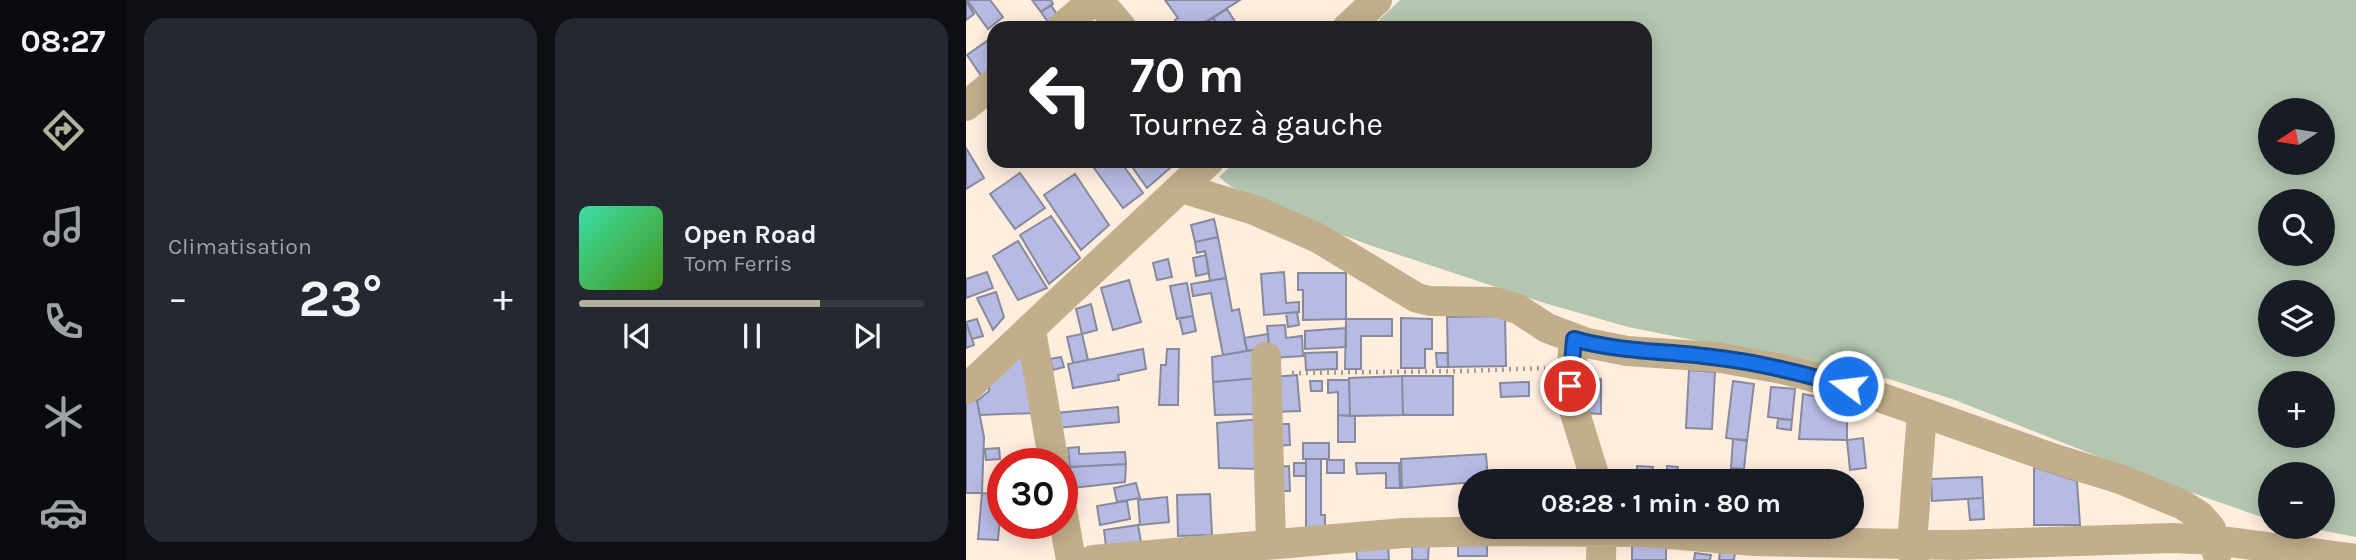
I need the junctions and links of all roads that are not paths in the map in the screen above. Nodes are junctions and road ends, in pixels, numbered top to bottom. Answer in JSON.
{"nodes":[{"id":1,"x":1377,"y":0,"type":"edge"},
{"id":2,"x":1108,"y":7,"type":"edge"},
{"id":3,"x":1076,"y":21,"type":"edge"},
{"id":4,"x":1354,"y":21,"type":"edge"},
{"id":5,"x":987,"y":89,"type":"edge"},
{"id":6,"x":966,"y":106,"type":"edge"},
{"id":7,"x":1202,"y":168,"type":"edge"},
{"id":8,"x":1181,"y":188,"type":"junction"},
{"id":9,"x":1031,"y":330,"type":"junction"},
{"id":10,"x":1572,"y":353,"type":"junction"},
{"id":11,"x":1266,"y":365,"type":"road end"},
{"id":12,"x":966,"y":389,"type":"edge"},
{"id":13,"x":1923,"y":413,"type":"junction"},
{"id":14,"x":1051,"y":448,"type":"edge"},
{"id":15,"x":1592,"y":469,"type":"edge"},
{"id":16,"x":1067,"y":539,"type":"edge"},
{"id":17,"x":1602,"y":539,"type":"edge"},
{"id":18,"x":1706,"y":539,"type":"edge"},
{"id":19,"x":1271,"y":544,"type":"junction"},
{"id":20,"x":1404,"y":547,"type":"edge"},
{"id":21,"x":2216,"y":550,"type":"edge"},
{"id":22,"x":1753,"y":551,"type":"edge"},
{"id":23,"x":1913,"y":552,"type":"edge"},
{"id":24,"x":2356,"y":559,"type":"edge"},
{"id":25,"x":1071,"y":560,"type":"edge"},
{"id":26,"x":1093,"y":560,"type":"edge"}],
"edges":[{"from":1,"to":4,"type":"street"},
{"from":2,"to":3,"type":"street"},
{"from":5,"to":6,"type":"street"},
{"from":7,"to":8,"type":"street"},
{"from":8,"to":9,"type":"street"},
{"from":8,"to":10,"type":"street"},
{"from":9,"to":12,"type":"street"},
{"from":9,"to":14,"type":"street"},
{"from":10,"to":13,"type":"street"},
{"from":10,"to":15,"type":"street"},
{"from":11,"to":19,"type":"street"},
{"from":13,"to":21,"type":"street"},
{"from":13,"to":23,"type":"street"},
{"from":16,"to":25,"type":"street"},
{"from":17,"to":20,"type":"street"},
{"from":18,"to":22,"type":"street"},
{"from":19,"to":20,"type":"street"},
{"from":19,"to":26,"type":"street"},
{"from":21,"to":23,"type":"street"},
{"from":21,"to":24,"type":"street"},
{"from":22,"to":23,"type":"street"}]}
